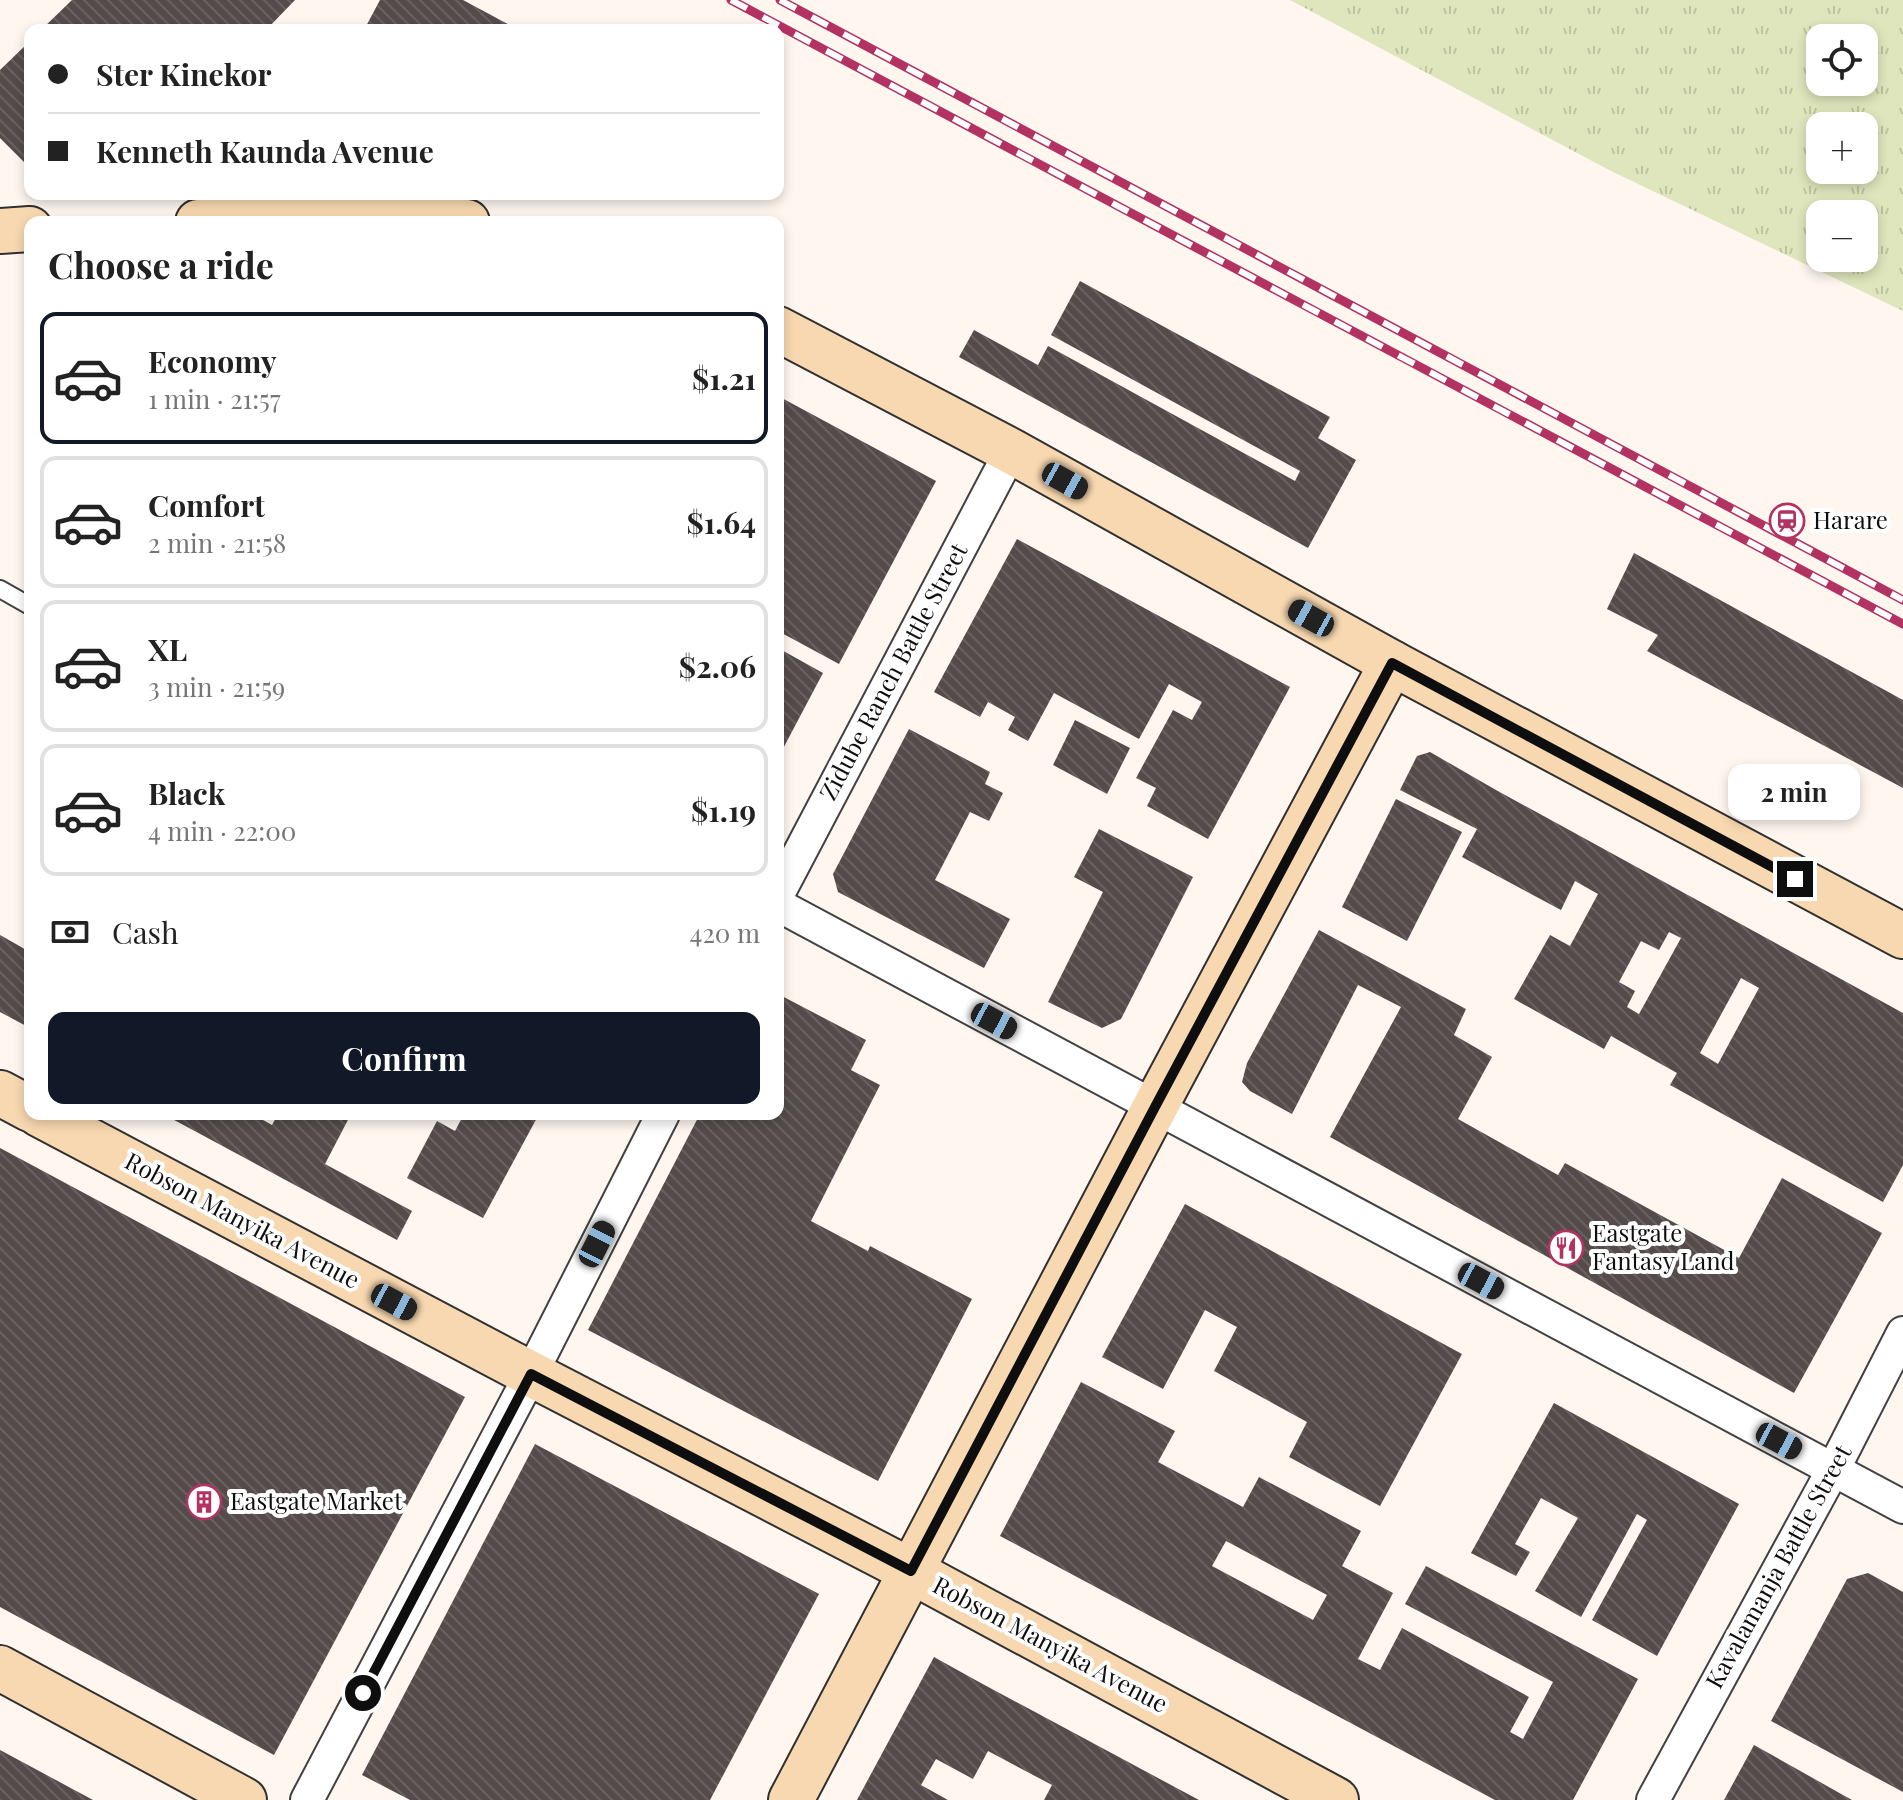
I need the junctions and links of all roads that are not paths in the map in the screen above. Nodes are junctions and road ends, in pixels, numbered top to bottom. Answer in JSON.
{"nodes":[{"id":1,"x":24,"y":229,"type":"edge"},
{"id":2,"x":0,"y":231,"type":"edge"},
{"id":3,"x":784,"y":332,"type":"edge"},
{"id":4,"x":1011,"y":451,"type":"junction"},
{"id":5,"x":0,"y":589,"type":"edge"},
{"id":6,"x":24,"y":603,"type":"edge"},
{"id":7,"x":1392,"y":663,"type":"junction"},
{"id":8,"x":784,"y":883,"type":"edge"},
{"id":9,"x":784,"y":908,"type":"edge"},
{"id":10,"x":1903,"y":936,"type":"edge"},
{"id":11,"x":0,"y":1093,"type":"edge"},
{"id":12,"x":24,"y":1106,"type":"edge"},
{"id":13,"x":1155,"y":1107,"type":"junction"},
{"id":14,"x":50,"y":1120,"type":"edge"},
{"id":15,"x":660,"y":1120,"type":"edge"},
{"id":16,"x":1903,"y":1333,"type":"edge"},
{"id":17,"x":531,"y":1374,"type":"junction"},
{"id":18,"x":1833,"y":1470,"type":"junction"},
{"id":19,"x":1903,"y":1507,"type":"edge"},
{"id":20,"x":911,"y":1571,"type":"junction"},
{"id":21,"x":0,"y":1668,"type":"edge"},
{"id":22,"x":797,"y":1798,"type":"edge"},
{"id":23,"x":244,"y":1800,"type":"edge"},
{"id":24,"x":307,"y":1800,"type":"edge"},
{"id":25,"x":1336,"y":1800,"type":"edge"},
{"id":26,"x":1653,"y":1800,"type":"edge"}],
"edges":[{"from":1,"to":2,"type":"main road"},
{"from":3,"to":4,"type":"main road"},
{"from":4,"to":7,"type":"main road"},
{"from":4,"to":8,"type":"street","name":"Zidube Ranch Battle Street"},
{"from":5,"to":6,"type":"lane"},
{"from":7,"to":10,"type":"main road"},
{"from":7,"to":13,"type":"main road"},
{"from":9,"to":13,"type":"street"},
{"from":11,"to":12,"type":"main road"},
{"from":13,"to":18,"type":"street"},
{"from":13,"to":20,"type":"main road"},
{"from":14,"to":17,"type":"main road","name":"Robson Manyika Avenue"},
{"from":15,"to":17,"type":"street"},
{"from":16,"to":18,"type":"street","name":"Kavalamanja Battle Street"},
{"from":17,"to":20,"type":"main road","name":"Robson Manyika Avenue"},
{"from":17,"to":24,"type":"street"},
{"from":18,"to":19,"type":"street"},
{"from":18,"to":26,"type":"street","name":"Kavalamanja Battle Street"},
{"from":20,"to":22,"type":"main road"},
{"from":20,"to":25,"type":"main road","name":"Robson Manyika Avenue"},
{"from":21,"to":23,"type":"main road"}]}
